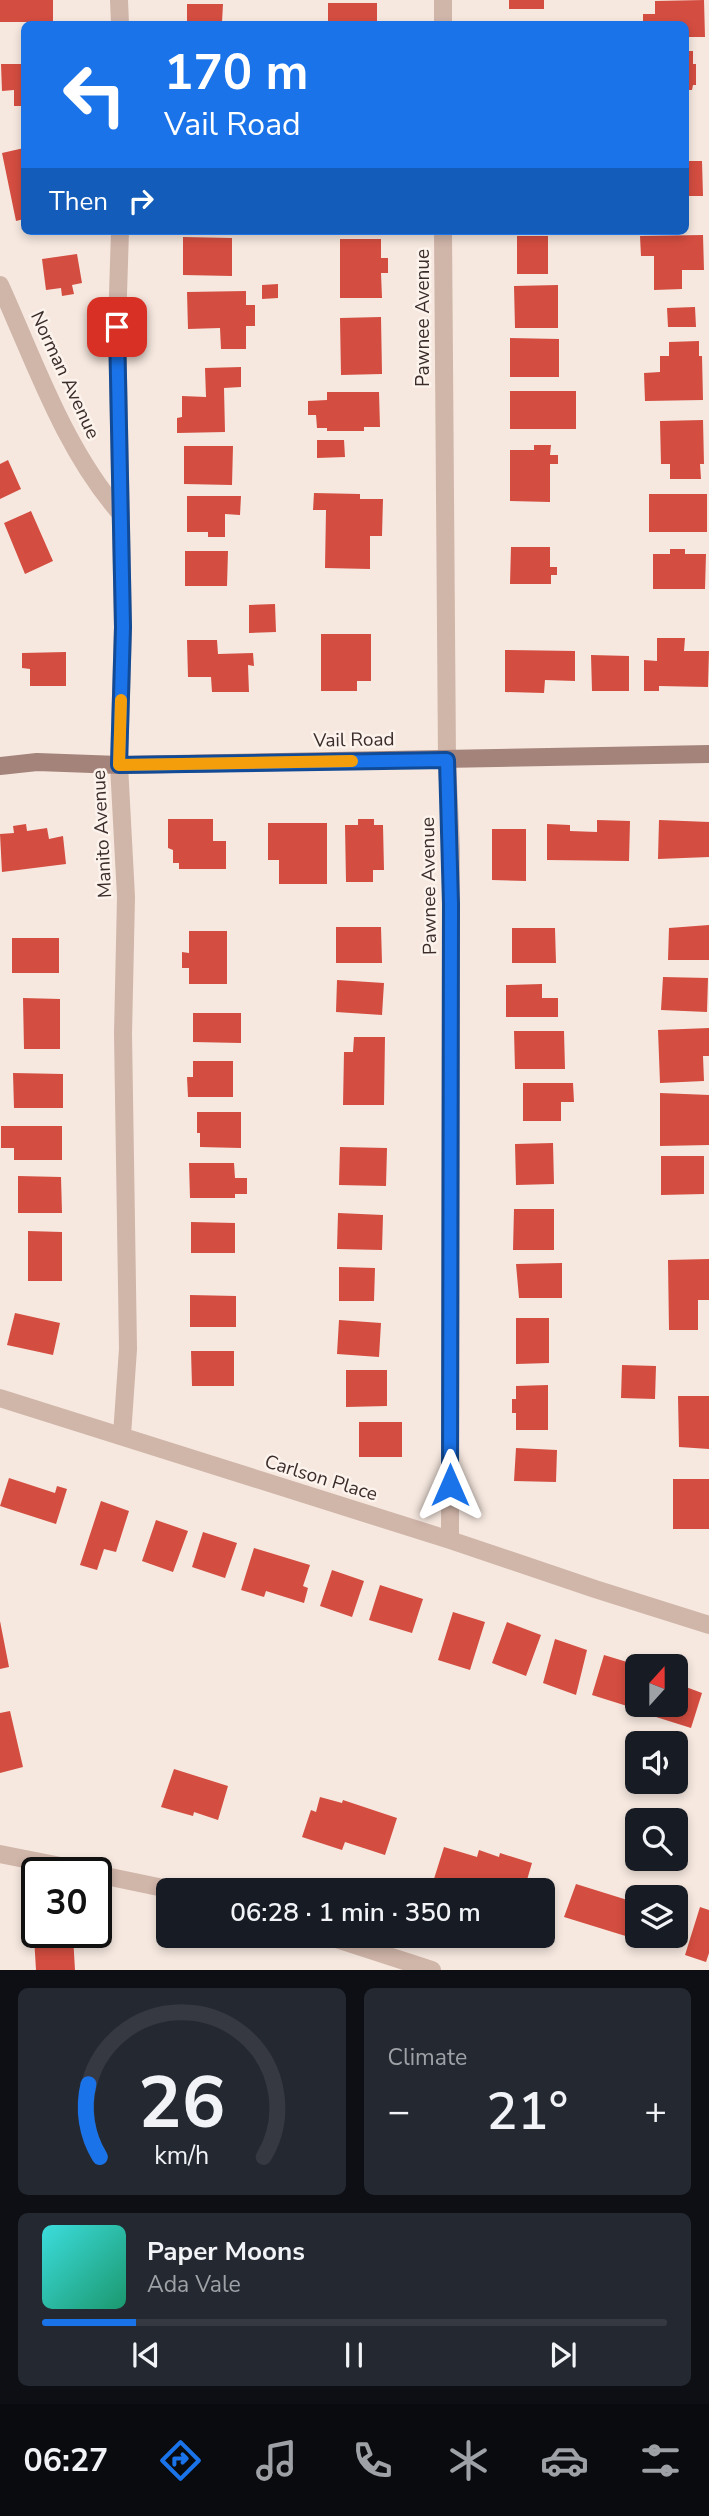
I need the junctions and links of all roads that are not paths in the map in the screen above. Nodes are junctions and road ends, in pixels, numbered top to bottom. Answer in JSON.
{"nodes":[{"id":1,"x":120,"y":0,"type":"edge"},
{"id":2,"x":443,"y":0,"type":"edge"},
{"id":3,"x":120,"y":21,"type":"edge"},
{"id":4,"x":443,"y":21,"type":"edge"},
{"id":5,"x":120,"y":235,"type":"edge"},
{"id":6,"x":443,"y":235,"type":"edge"},
{"id":7,"x":0,"y":285,"type":"edge"},
{"id":8,"x":121,"y":514,"type":"junction"},
{"id":9,"x":709,"y":754,"type":"edge"},
{"id":10,"x":447,"y":760,"type":"junction"},
{"id":11,"x":119,"y":765,"type":"junction"},
{"id":12,"x":0,"y":766,"type":"edge"},
{"id":13,"x":0,"y":1398,"type":"edge"},
{"id":14,"x":122,"y":1436,"type":"junction"},
{"id":15,"x":450,"y":1540,"type":"junction"},
{"id":16,"x":709,"y":1625,"type":"edge"},
{"id":17,"x":0,"y":1854,"type":"edge"},
{"id":18,"x":21,"y":1858,"type":"edge"},
{"id":19,"x":112,"y":1877,"type":"edge"},
{"id":20,"x":156,"y":1886,"type":"edge"},
{"id":21,"x":364,"y":1948,"type":"edge"},
{"id":22,"x":432,"y":1970,"type":"edge"}],
"edges":[{"from":1,"to":3,"type":"street"},
{"from":2,"to":4,"type":"street"},
{"from":5,"to":8,"type":"street","name":"Manito Avenue"},
{"from":6,"to":10,"type":"street","name":"Pawnee Avenue"},
{"from":7,"to":8,"type":"street","name":"Norman Avenue"},
{"from":8,"to":11,"type":"street","name":"Manito Avenue"},
{"from":9,"to":10,"type":"street","name":"Vail Road"},
{"from":10,"to":11,"type":"street","name":"Vail Road"},
{"from":10,"to":15,"type":"street","name":"Pawnee Avenue"},
{"from":11,"to":12,"type":"street","name":"Vail Road"},
{"from":11,"to":14,"type":"street","name":"Manito Avenue"},
{"from":13,"to":14,"type":"street","name":"Carlson Place"},
{"from":14,"to":15,"type":"street","name":"Carlson Place"},
{"from":15,"to":16,"type":"street","name":"Carlson Place"},
{"from":17,"to":18,"type":"street"},
{"from":19,"to":20,"type":"street"},
{"from":21,"to":22,"type":"street"}]}
